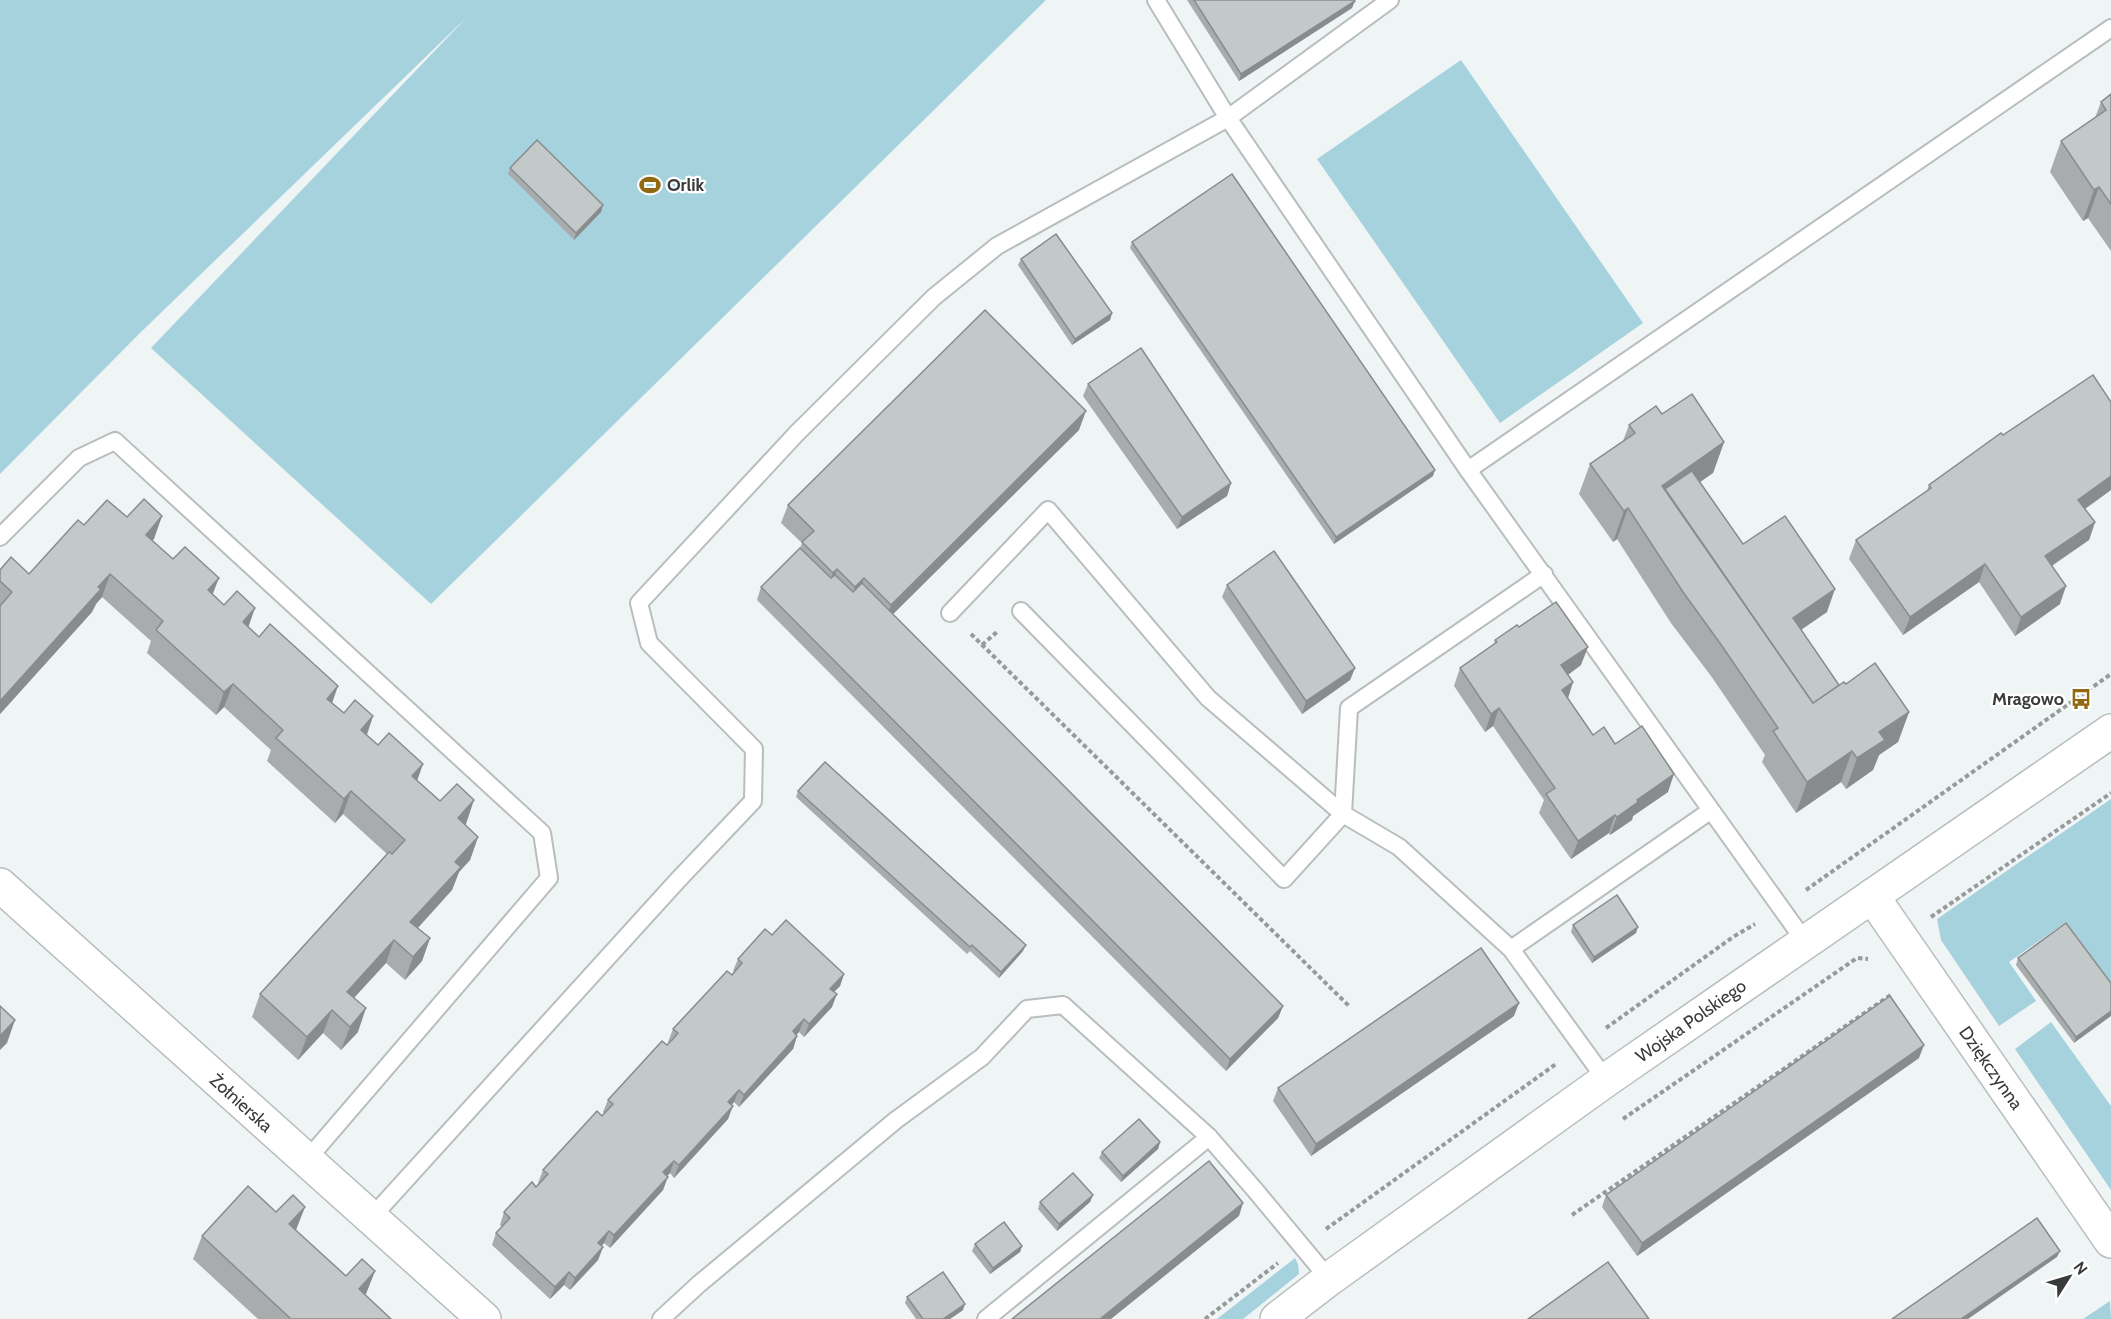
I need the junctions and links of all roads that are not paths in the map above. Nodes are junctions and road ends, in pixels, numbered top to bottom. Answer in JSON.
{"nodes":[{"id":1,"x":1156,"y":0,"type":"edge"},
{"id":2,"x":1390,"y":0,"type":"edge"},
{"id":3,"x":2111,"y":28,"type":"edge"},
{"id":4,"x":1228,"y":118,"type":"junction"},
{"id":5,"x":1468,"y":470,"type":"junction"},
{"id":6,"x":0,"y":537,"type":"edge"},
{"id":7,"x":1544,"y":574,"type":"junction"},
{"id":8,"x":1021,"y":611,"type":"dead end"},
{"id":9,"x":950,"y":613,"type":"road end"},
{"id":10,"x":2111,"y":730,"type":"edge"},
{"id":11,"x":1710,"y":811,"type":"junction"},
{"id":12,"x":1343,"y":814,"type":"junction"},
{"id":13,"x":0,"y":885,"type":"edge"},
{"id":14,"x":1872,"y":896,"type":"junction"},
{"id":15,"x":1806,"y":943,"type":"junction"},
{"id":16,"x":1511,"y":948,"type":"junction"},
{"id":17,"x":1606,"y":1080,"type":"junction"},
{"id":18,"x":1209,"y":1137,"type":"junction"},
{"id":19,"x":306,"y":1161,"type":"junction"},
{"id":20,"x":371,"y":1218,"type":"junction"},
{"id":21,"x":2111,"y":1241,"type":"edge"},
{"id":22,"x":1329,"y":1279,"type":"junction"},
{"id":23,"x":484,"y":1319,"type":"edge"},
{"id":24,"x":661,"y":1319,"type":"edge"},
{"id":25,"x":986,"y":1319,"type":"edge"},
{"id":26,"x":1277,"y":1319,"type":"edge"}],
"edges":[{"from":1,"to":4,"type":"lane"},
{"from":2,"to":4,"type":"lane"},
{"from":3,"to":5,"type":"lane"},
{"from":4,"to":5,"type":"lane"},
{"from":4,"to":20,"type":"lane"},
{"from":5,"to":7,"type":"lane"},
{"from":6,"to":19,"type":"lane"},
{"from":7,"to":11,"type":"lane"},
{"from":7,"to":12,"type":"lane"},
{"from":8,"to":12,"type":"lane"},
{"from":9,"to":12,"type":"lane"},
{"from":10,"to":14,"type":"street","name":"Wojska Polskiego"},
{"from":11,"to":15,"type":"lane"},
{"from":11,"to":16,"type":"lane"},
{"from":12,"to":16,"type":"lane"},
{"from":13,"to":19,"type":"street","name":"Żołnierska"},
{"from":14,"to":15,"type":"street","name":"Wojska Polskiego"},
{"from":14,"to":21,"type":"street","name":"Dziękczynna"},
{"from":15,"to":17,"type":"street","name":"Wojska Polskiego"},
{"from":16,"to":17,"type":"lane"},
{"from":17,"to":22,"type":"street","name":"Wojska Polskiego"},
{"from":18,"to":22,"type":"lane"},
{"from":18,"to":24,"type":"lane"},
{"from":18,"to":25,"type":"lane"},
{"from":19,"to":20,"type":"street","name":"Żołnierska"},
{"from":20,"to":23,"type":"street","name":"Żołnierska"},
{"from":22,"to":26,"type":"street","name":"Wojska Polskiego"}]}
